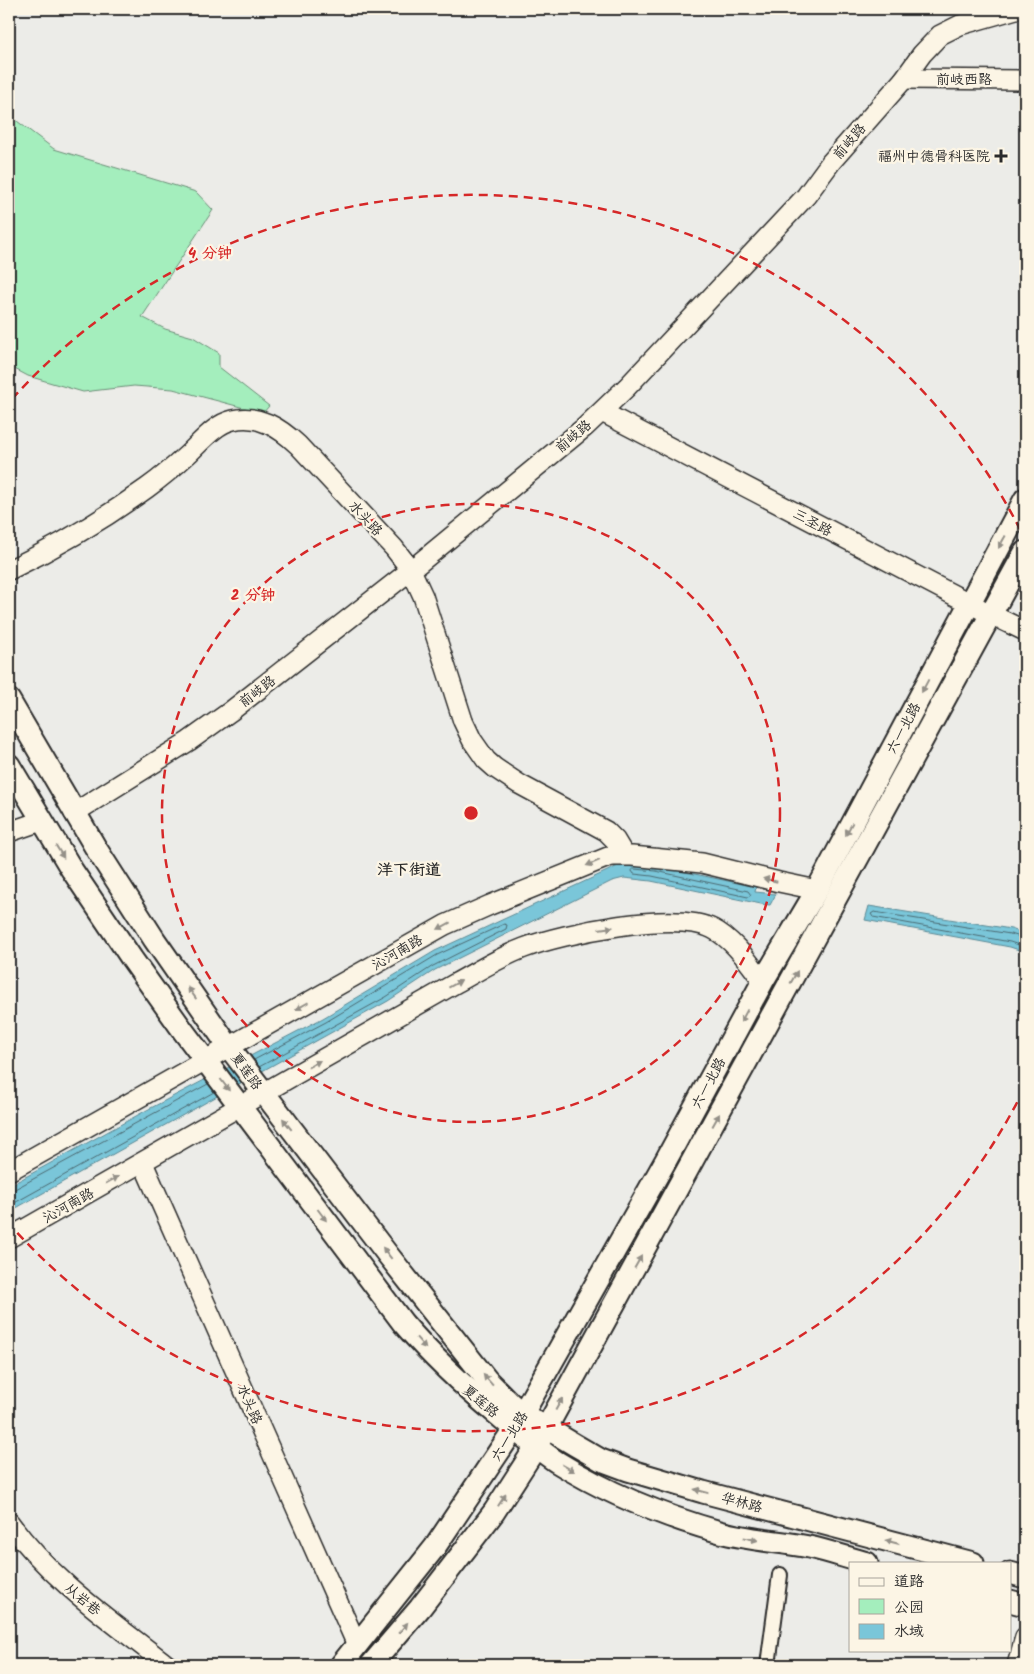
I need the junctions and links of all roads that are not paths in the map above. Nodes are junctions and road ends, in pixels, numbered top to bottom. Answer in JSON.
{"nodes":[{"id":1,"x":1016,"y":9,"type":"edge"},
{"id":2,"x":904,"y":79,"type":"junction"},
{"id":3,"x":1025,"y":80,"type":"edge"},
{"id":4,"x":605,"y":408,"type":"junction"},
{"id":5,"x":1025,"y":499,"type":"edge"},
{"id":6,"x":1025,"y":552,"type":"edge"},
{"id":7,"x":9,"y":570,"type":"edge"},
{"id":8,"x":410,"y":570,"type":"junction"},
{"id":9,"x":972,"y":598,"type":"junction"},
{"id":10,"x":994,"y":610,"type":"junction"},
{"id":11,"x":1025,"y":617,"type":"edge"},
{"id":12,"x":1025,"y":631,"type":"edge"},
{"id":13,"x":9,"y":700,"type":"edge"},
{"id":14,"x":9,"y":765,"type":"edge"},
{"id":15,"x":74,"y":813,"type":"junction"},
{"id":16,"x":41,"y":821,"type":"junction"},
{"id":17,"x":9,"y":832,"type":"edge"},
{"id":18,"x":624,"y":855,"type":"junction"},
{"id":19,"x":817,"y":890,"type":"junction"},
{"id":20,"x":763,"y":981,"type":"junction"},
{"id":21,"x":229,"y":1047,"type":"junction"},
{"id":22,"x":205,"y":1059,"type":"junction"},
{"id":23,"x":263,"y":1093,"type":"junction"},
{"id":24,"x":241,"y":1107,"type":"junction"},
{"id":25,"x":143,"y":1163,"type":"junction"},
{"id":26,"x":9,"y":1171,"type":"edge"},
{"id":27,"x":9,"y":1238,"type":"edge"},
{"id":28,"x":518,"y":1421,"type":"junction"},
{"id":29,"x":546,"y":1428,"type":"junction"},
{"id":30,"x":536,"y":1447,"type":"junction"},
{"id":31,"x":9,"y":1522,"type":"edge"},
{"id":32,"x":863,"y":1562,"type":"edge"},
{"id":33,"x":969,"y":1562,"type":"edge"},
{"id":34,"x":1012,"y":1573,"type":"edge"},
{"id":35,"x":780,"y":1575,"type":"dead end"},
{"id":36,"x":1025,"y":1576,"type":"edge"},
{"id":37,"x":1012,"y":1602,"type":"edge"},
{"id":38,"x":1025,"y":1605,"type":"edge"},
{"id":39,"x":1025,"y":1636,"type":"edge"},
{"id":40,"x":357,"y":1645,"type":"junction"},
{"id":41,"x":167,"y":1665,"type":"edge"},
{"id":42,"x":341,"y":1665,"type":"edge"},
{"id":43,"x":371,"y":1665,"type":"edge"},
{"id":44,"x":768,"y":1665,"type":"edge"},
{"id":45,"x":1017,"y":1665,"type":"edge"}],
"edges":[{"from":1,"to":2,"type":"street","name":"前岐路"},
{"from":2,"to":3,"type":"street","name":"前岐西路"},
{"from":2,"to":4,"type":"street","name":"前岐路"},
{"from":4,"to":8,"type":"street","name":"前岐路"},
{"from":4,"to":9,"type":"street","name":"三圣路"},
{"from":5,"to":9,"type":"main road","name":"六一北路","one_way":true},
{"from":6,"to":10,"type":"main road","name":"六一北路"},
{"from":7,"to":8,"type":"street","name":"水头路"},
{"from":8,"to":15,"type":"street","name":"前岐路"},
{"from":8,"to":18,"type":"street","name":"水头路"},
{"from":9,"to":10,"type":"street","name":"三圣路"},
{"from":9,"to":19,"type":"main road","name":"六一北路","one_way":true},
{"from":10,"to":11,"type":"street","name":"三圣路"},
{"from":10,"to":12,"type":"street","name":"三圣路"},
{"from":29,"to":10,"type":"main road","name":"六一北路","one_way":true},
{"from":13,"to":15,"type":"main road","name":"夏莲路"},
{"from":14,"to":16,"type":"main road","name":"夏莲路"},
{"from":21,"to":15,"type":"main road","name":"夏莲路","one_way":true},
{"from":16,"to":17,"type":"street"},
{"from":16,"to":22,"type":"main road","name":"夏莲路","one_way":true},
{"from":19,"to":18,"type":"street","name":"沁河南路","one_way":true},
{"from":18,"to":21,"type":"street","name":"沁河南路","one_way":true},
{"from":19,"to":20,"type":"main road","name":"六一北路"},
{"from":23,"to":20,"type":"street","name":"沁河南路","one_way":true},
{"from":20,"to":28,"type":"main road","name":"六一北路","one_way":true},
{"from":21,"to":22,"type":"street","name":"沁河南路"},
{"from":21,"to":23,"type":"main road","name":"夏莲路"},
{"from":22,"to":24,"type":"main road","name":"夏莲路","one_way":true},
{"from":22,"to":26,"type":"street","name":"沁河南路"},
{"from":23,"to":24,"type":"street","name":"沁河南路"},
{"from":28,"to":23,"type":"main road","name":"夏莲路","one_way":true},
{"from":24,"to":25,"type":"street","name":"沁河南路"},
{"from":24,"to":28,"type":"main road","name":"夏莲路","one_way":true},
{"from":27,"to":25,"type":"street","name":"沁河南路","one_way":true},
{"from":25,"to":40,"type":"street","name":"水头路"},
{"from":28,"to":29,"type":"main road","name":"华林路"},
{"from":28,"to":30,"type":"main road"},
{"from":28,"to":40,"type":"main road","name":"六一北路"},
{"from":29,"to":30,"type":"main road","name":"六一北路"},
{"from":33,"to":29,"type":"main road","name":"华林路","one_way":true},
{"from":30,"to":32,"type":"main road","one_way":true},
{"from":43,"to":30,"type":"main road","one_way":true},
{"from":31,"to":41,"type":"street","name":"从岩巷"},
{"from":34,"to":36,"type":"main road"},
{"from":35,"to":44,"type":"street"},
{"from":37,"to":38,"type":"main road"},
{"from":39,"to":45,"type":"street"},
{"from":40,"to":42,"type":"main road"}]}
